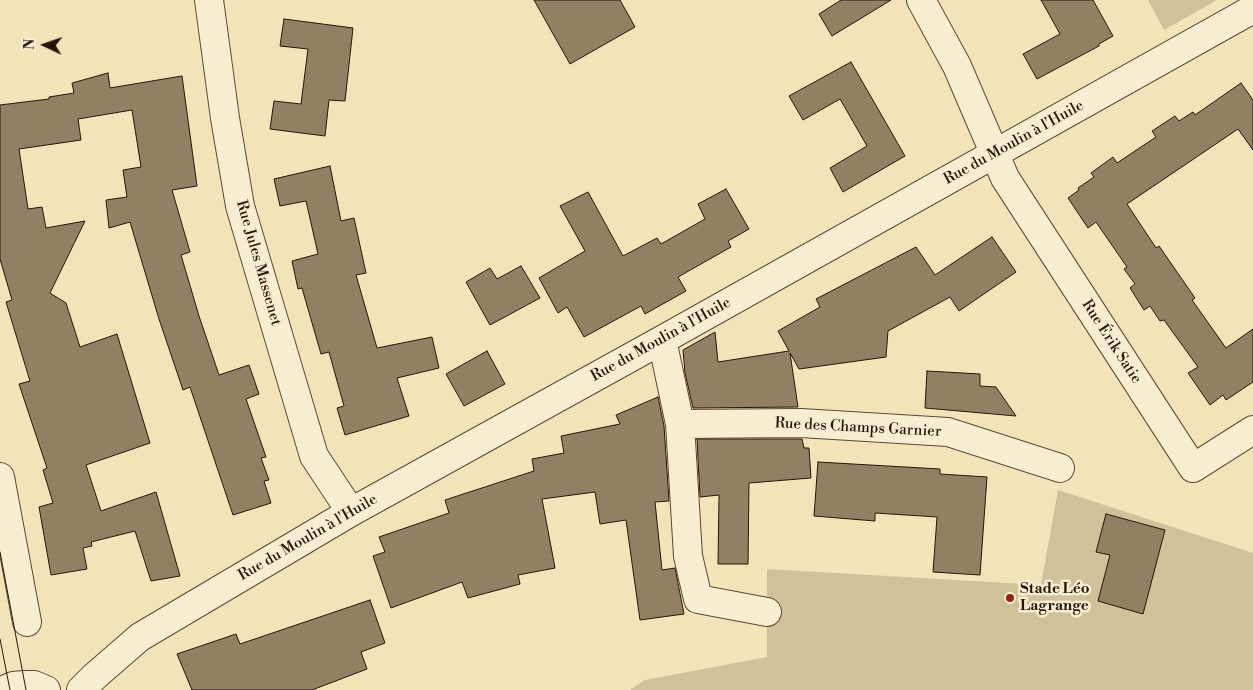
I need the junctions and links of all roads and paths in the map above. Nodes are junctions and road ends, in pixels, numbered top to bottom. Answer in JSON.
{"nodes":[{"id":1,"x":209,"y":0,"type":"edge"},
{"id":2,"x":921,"y":0,"type":"edge"},
{"id":3,"x":1253,"y":9,"type":"edge"},
{"id":4,"x":994,"y":154,"type":"junction"},
{"id":5,"x":662,"y":340,"type":"junction"},
{"id":6,"x":680,"y":424,"type":"junction"},
{"id":7,"x":1253,"y":430,"type":"edge"},
{"id":8,"x":1060,"y":468,"type":"dead end"},
{"id":9,"x":0,"y":477,"type":"edge"},
{"id":10,"x":351,"y":512,"type":"junction"},
{"id":11,"x":767,"y":612,"type":"dead end"},
{"id":12,"x":27,"y":622,"type":"dead end"},
{"id":13,"x":4,"y":690,"type":"edge"},
{"id":14,"x":46,"y":690,"type":"edge"},
{"id":15,"x":82,"y":690,"type":"edge"}],
"edges":[{"from":1,"to":10,"type":"street","name":"Rue Jules Massenet"},
{"from":2,"to":4,"type":"street"},
{"from":3,"to":4,"type":"street","name":"Rue du Moulin à l'Huile"},
{"from":4,"to":5,"type":"street","name":"Rue du Moulin à l'Huile"},
{"from":4,"to":7,"type":"street","name":"Rue Érik Satie"},
{"from":5,"to":6,"type":"street"},
{"from":5,"to":10,"type":"street","name":"Rue du Moulin à l'Huile"},
{"from":6,"to":8,"type":"street","name":"Rue des Champs Garnier"},
{"from":6,"to":11,"type":"street"},
{"from":9,"to":12,"type":"street"},
{"from":10,"to":15,"type":"street","name":"Rue du Moulin à l'Huile"},
{"from":13,"to":14,"type":"street"}]}
